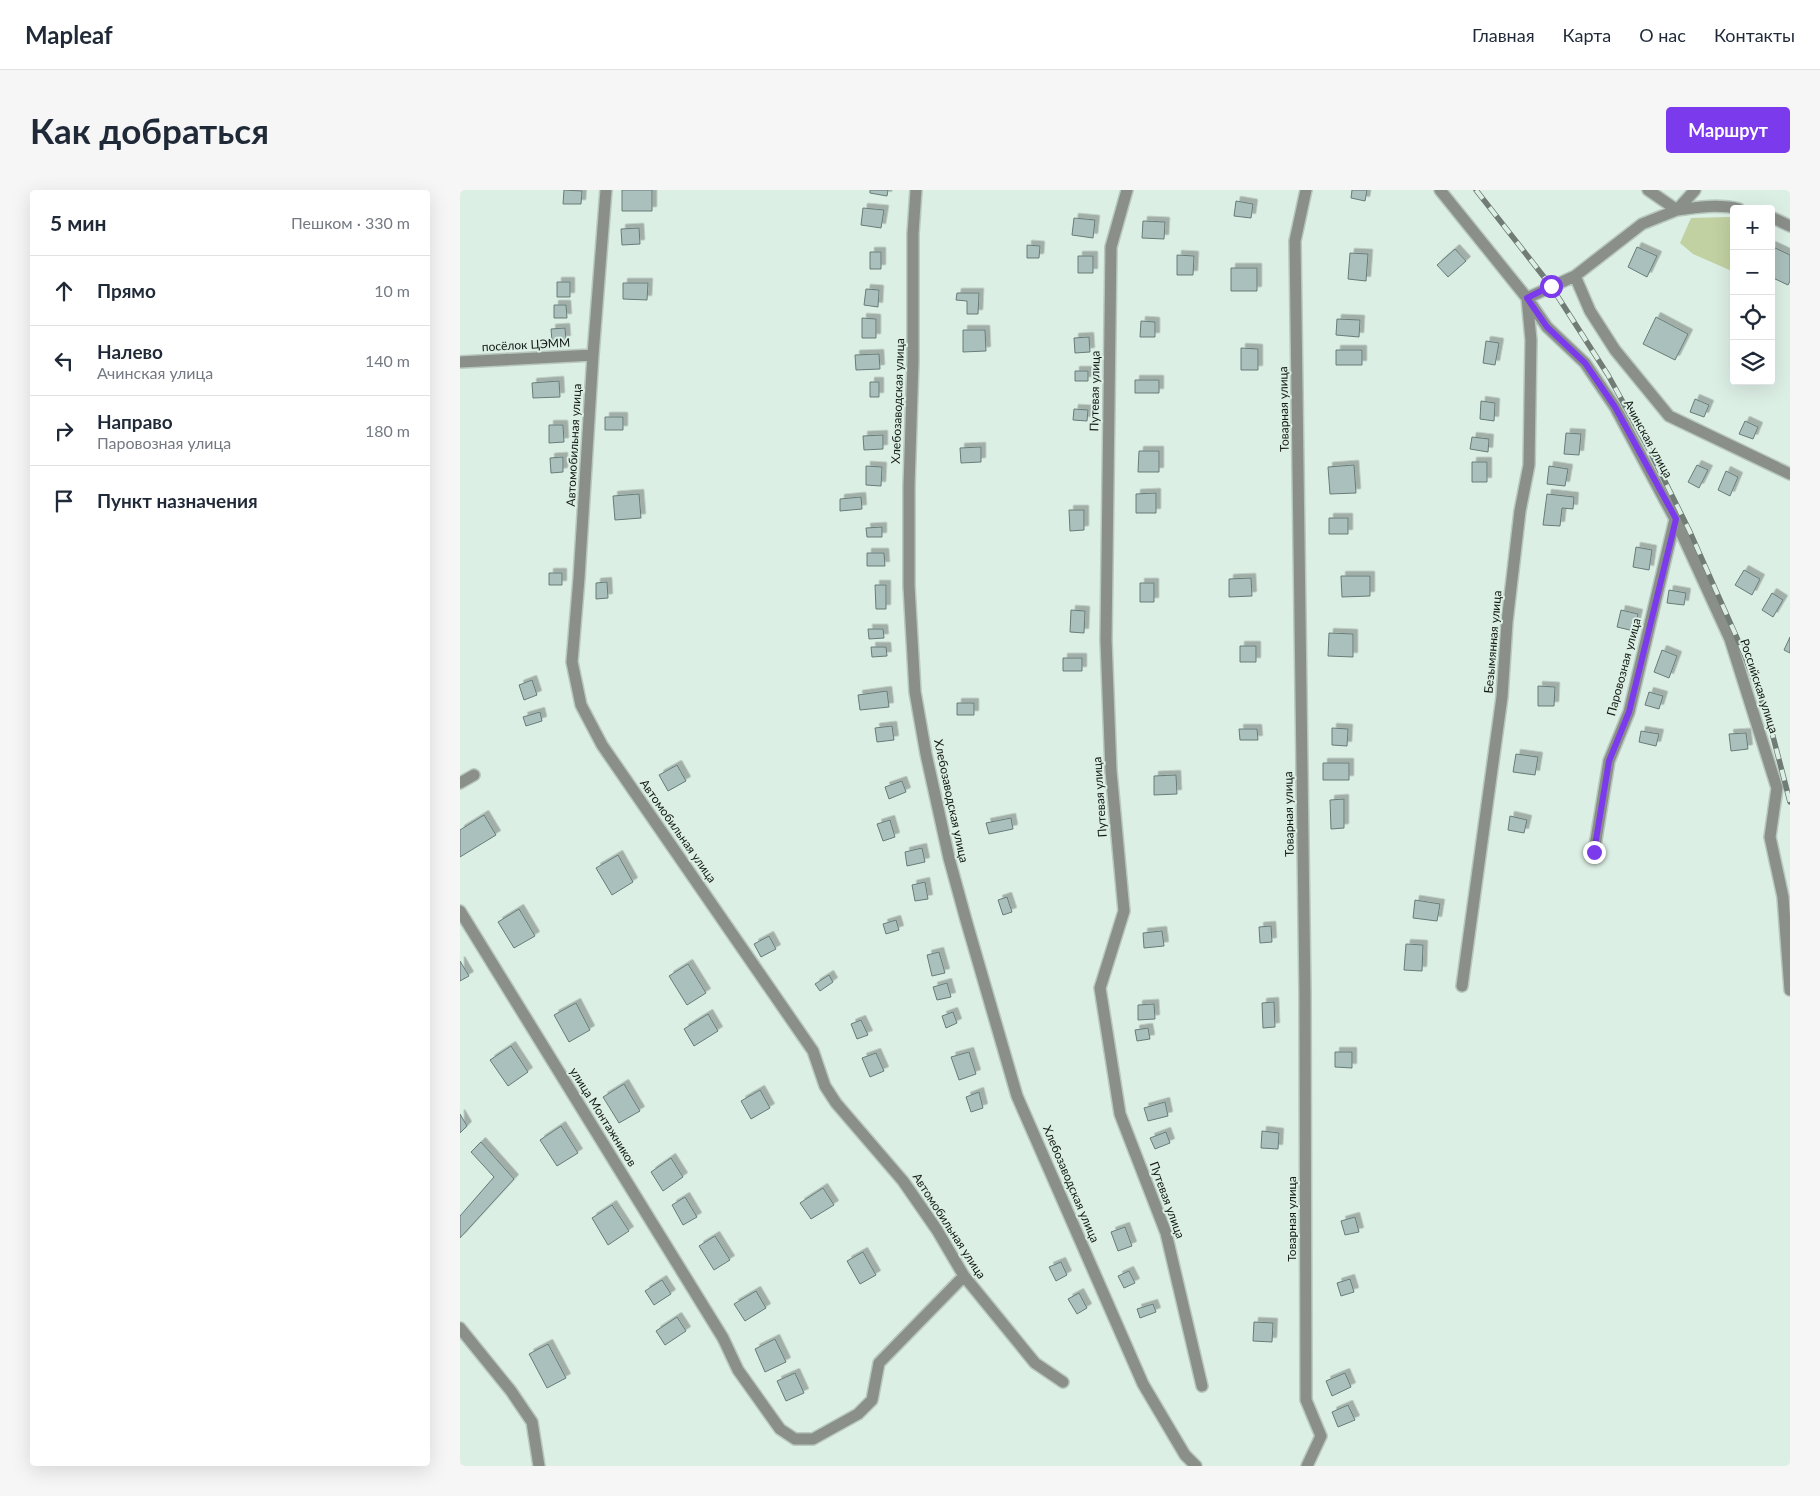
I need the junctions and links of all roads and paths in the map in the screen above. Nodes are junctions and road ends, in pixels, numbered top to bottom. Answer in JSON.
{"nodes":[{"id":1,"x":606,"y":190,"type":"edge"},
{"id":2,"x":916,"y":190,"type":"edge"},
{"id":3,"x":1127,"y":190,"type":"edge"},
{"id":4,"x":1306,"y":190,"type":"edge"},
{"id":5,"x":1440,"y":190,"type":"edge"},
{"id":6,"x":1648,"y":190,"type":"edge"},
{"id":7,"x":1695,"y":190,"type":"edge"},
{"id":8,"x":1730,"y":207,"type":"edge"},
{"id":9,"x":1677,"y":210,"type":"junction"},
{"id":10,"x":1775,"y":219,"type":"edge"},
{"id":11,"x":1790,"y":226,"type":"edge"},
{"id":12,"x":1576,"y":276,"type":"junction"},
{"id":13,"x":1527,"y":298,"type":"junction"},
{"id":14,"x":593,"y":355,"type":"junction"},
{"id":15,"x":460,"y":362,"type":"edge"},
{"id":16,"x":1790,"y":474,"type":"edge"},
{"id":17,"x":1676,"y":519,"type":"junction"},
{"id":18,"x":474,"y":775,"type":"dead end"},
{"id":19,"x":460,"y":783,"type":"edge"},
{"id":20,"x":1594,"y":852,"type":"dead end"},
{"id":21,"x":460,"y":911,"type":"edge"},
{"id":22,"x":1462,"y":986,"type":"dead end"},
{"id":23,"x":1790,"y":990,"type":"edge"},
{"id":24,"x":964,"y":1276,"type":"junction"},
{"id":25,"x":460,"y":1328,"type":"edge"},
{"id":26,"x":1063,"y":1382,"type":"dead end"},
{"id":27,"x":1202,"y":1386,"type":"dead end"},
{"id":28,"x":539,"y":1466,"type":"edge"},
{"id":29,"x":1196,"y":1466,"type":"edge"},
{"id":30,"x":1307,"y":1466,"type":"edge"}],
"edges":[{"from":1,"to":14,"type":"street","name":"Автомобильная улица"},
{"from":2,"to":29,"type":"street","name":"Хлебозаводская улица"},
{"from":3,"to":27,"type":"street","name":"Путевая улица"},
{"from":4,"to":30,"type":"street","name":"Товарная улица"},
{"from":5,"to":13,"type":"street","name":"Ачинская улица"},
{"from":6,"to":9,"type":"street"},
{"from":7,"to":9,"type":"street"},
{"from":8,"to":9,"type":"street"},
{"from":9,"to":12,"type":"street"},
{"from":10,"to":11,"type":"street"},
{"from":12,"to":13,"type":"street"},
{"from":12,"to":16,"type":"street","name":"Ачинская улица"},
{"from":13,"to":17,"type":"street","name":"Ачинская улица"},
{"from":13,"to":22,"type":"street","name":"Безымянная улица"},
{"from":14,"to":15,"type":"street","name":"посёлок ЦЭММ"},
{"from":14,"to":24,"type":"street","name":"Автомобильная улица"},
{"from":17,"to":20,"type":"street","name":"Паровозная улица"},
{"from":17,"to":23,"type":"street","name":"Российская улица"},
{"from":18,"to":19,"type":"street"},
{"from":21,"to":24,"type":"street","name":"улица Монтажников"},
{"from":24,"to":26,"type":"street","name":"Автомобильная улица"},
{"from":25,"to":28,"type":"street"}]}
